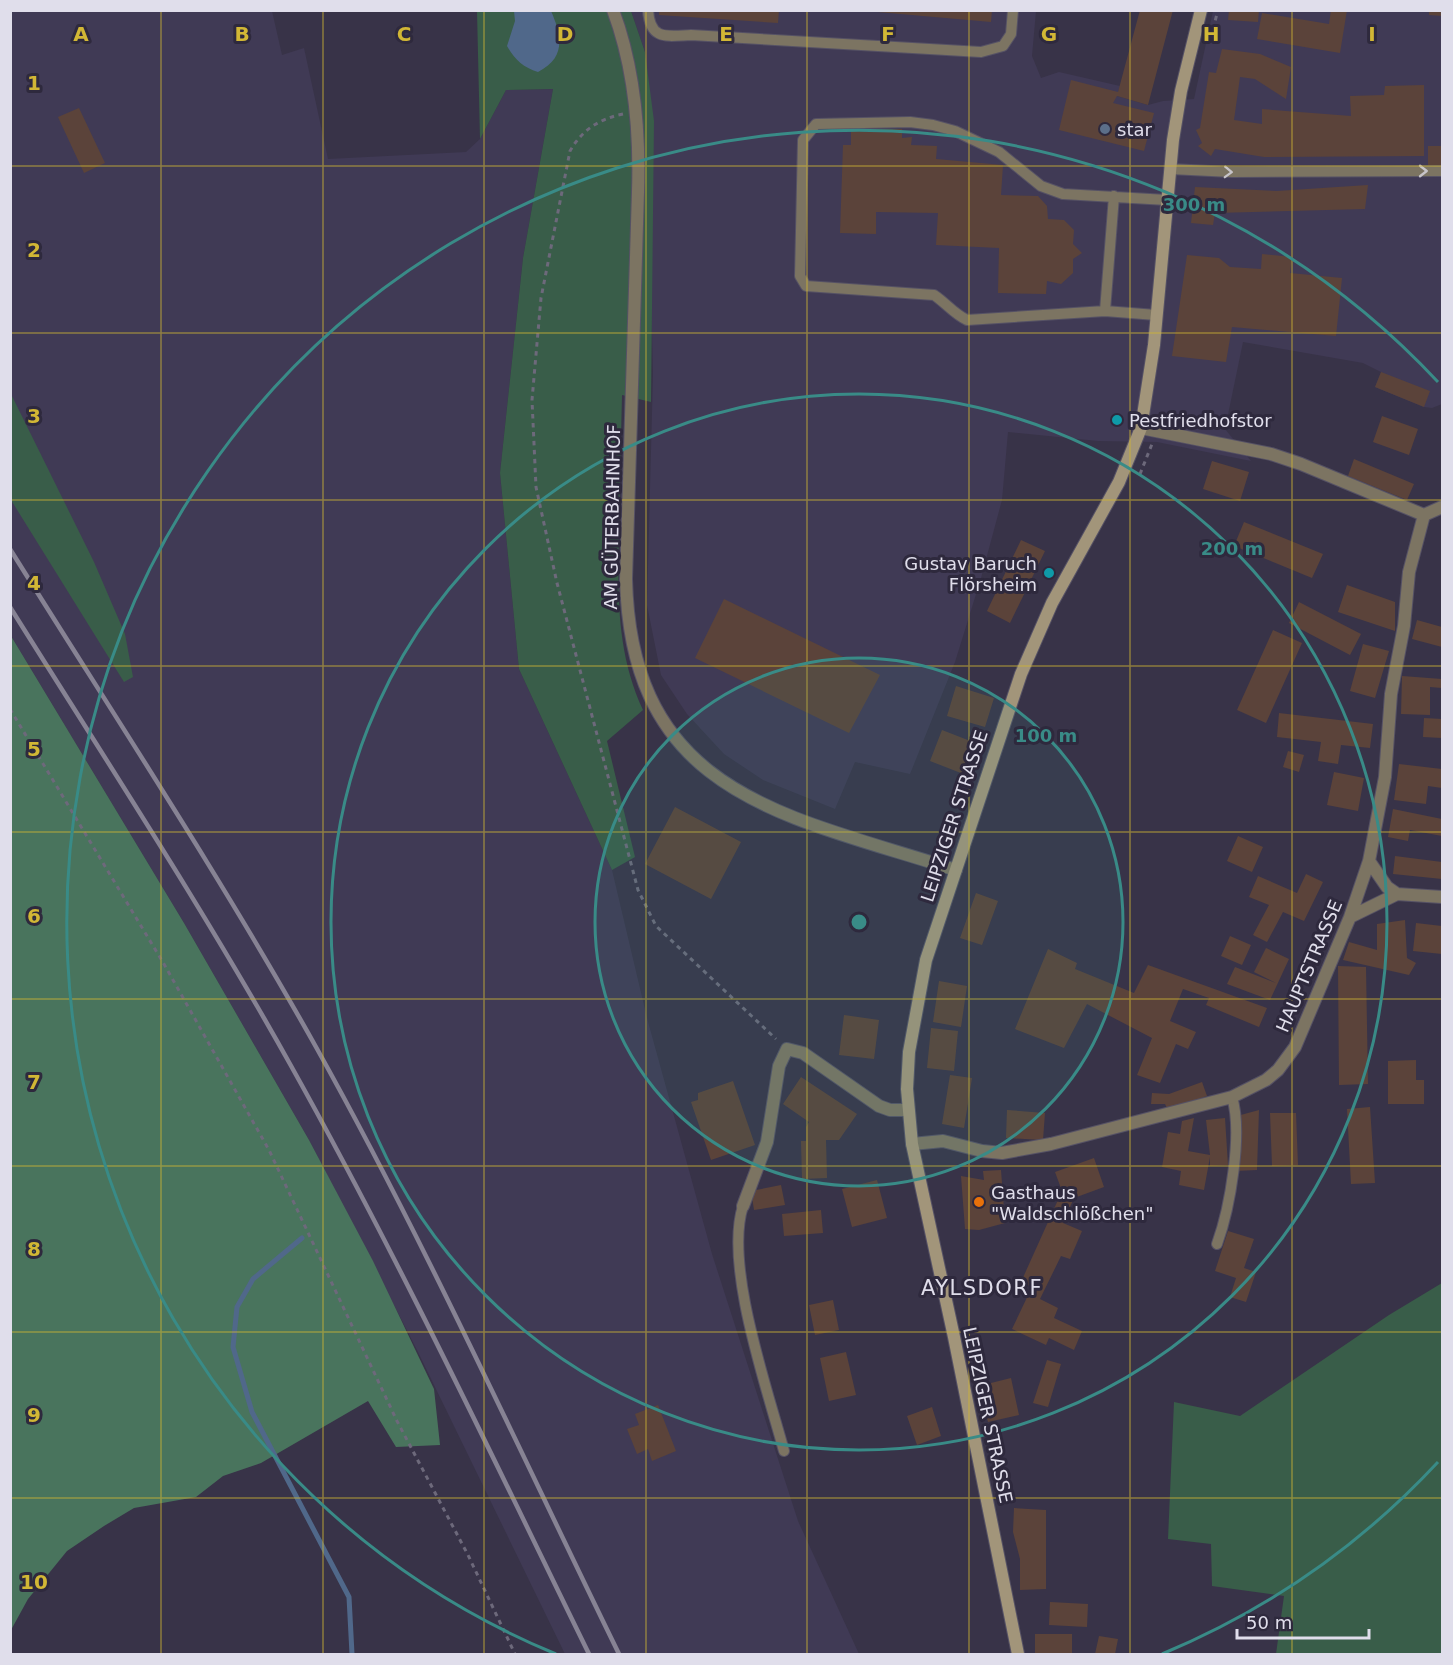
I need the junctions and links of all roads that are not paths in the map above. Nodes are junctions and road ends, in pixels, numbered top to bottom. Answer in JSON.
{"nodes":[{"id":1,"x":613,"y":10,"type":"edge"},
{"id":2,"x":648,"y":10,"type":"edge"},
{"id":3,"x":1013,"y":10,"type":"edge"},
{"id":4,"x":1201,"y":10,"type":"edge"},
{"id":5,"x":1170,"y":169,"type":"junction"},
{"id":6,"x":1443,"y":171,"type":"edge"},
{"id":7,"x":1114,"y":196,"type":"junction"},
{"id":8,"x":1167,"y":200,"type":"junction"},
{"id":9,"x":1105,"y":310,"type":"junction"},
{"id":10,"x":1156,"y":315,"type":"junction"},
{"id":11,"x":1141,"y":428,"type":"junction"},
{"id":12,"x":1443,"y":507,"type":"edge"},
{"id":13,"x":1424,"y":515,"type":"junction"},
{"id":14,"x":1370,"y":861,"type":"junction"},
{"id":15,"x":956,"y":870,"type":"junction"},
{"id":16,"x":1397,"y":894,"type":"junction"},
{"id":17,"x":1443,"y":897,"type":"edge"},
{"id":18,"x":1350,"y":917,"type":"junction"},
{"id":19,"x":1232,"y":1097,"type":"junction"},
{"id":20,"x":908,"y":1110,"type":"junction"},
{"id":21,"x":912,"y":1144,"type":"junction"},
{"id":22,"x":743,"y":1206,"type":"joint"},
{"id":23,"x":1216,"y":1244,"type":"dead end"},
{"id":24,"x":784,"y":1451,"type":"dead end"},
{"id":25,"x":1018,"y":1654,"type":"edge"}],
"edges":[{"from":1,"to":15,"type":"street","name":"AM GÜTERBAHNHOF"},
{"from":2,"to":3,"type":"lane"},
{"from":4,"to":5,"type":"street","name":"LEIPZIGER STRASSE"},
{"from":5,"to":6,"type":"lane","one_way":true},
{"from":5,"to":8,"type":"street","name":"LEIPZIGER STRASSE"},
{"from":7,"to":8,"type":"lane"},
{"from":7,"to":9,"type":"lane"},
{"from":7,"to":9,"type":"lane"},
{"from":8,"to":10,"type":"street","name":"LEIPZIGER STRASSE"},
{"from":9,"to":10,"type":"lane"},
{"from":10,"to":11,"type":"street","name":"LEIPZIGER STRASSE"},
{"from":11,"to":13,"type":"street"},
{"from":11,"to":15,"type":"street","name":"LEIPZIGER STRASSE"},
{"from":12,"to":13,"type":"street"},
{"from":13,"to":14,"type":"street","name":"HAUPTSTRASSE"},
{"from":14,"to":16,"type":"street"},
{"from":14,"to":18,"type":"street","name":"HAUPTSTRASSE"},
{"from":15,"to":20,"type":"street","name":"LEIPZIGER STRASSE"},
{"from":16,"to":17,"type":"street"},
{"from":16,"to":18,"type":"street"},
{"from":18,"to":19,"type":"street","name":"HAUPTSTRASSE"},
{"from":19,"to":21,"type":"street","name":"HAUPTSTRASSE"},
{"from":19,"to":23,"type":"lane"},
{"from":20,"to":21,"type":"street","name":"LEIPZIGER STRASSE"},
{"from":20,"to":22,"type":"street"},
{"from":21,"to":25,"type":"street","name":"LEIPZIGER STRASSE"},
{"from":22,"to":24,"type":"lane"}]}
